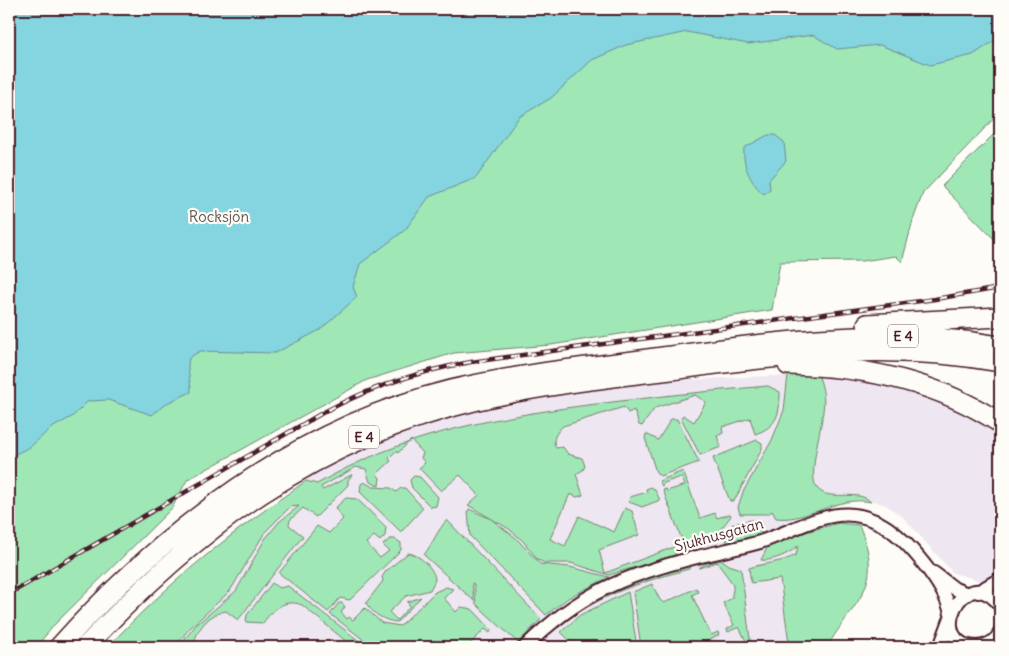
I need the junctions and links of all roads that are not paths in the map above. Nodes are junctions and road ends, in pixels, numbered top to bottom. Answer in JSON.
{"nodes":[{"id":1,"x":1000,"y":317,"type":"edge"},
{"id":2,"x":754,"y":344,"type":"junction"},
{"id":3,"x":1000,"y":346,"type":"edge"},
{"id":4,"x":1000,"y":362,"type":"edge"},
{"id":5,"x":707,"y":366,"type":"junction"},
{"id":6,"x":1000,"y":423,"type":"edge"},
{"id":7,"x":924,"y":566,"type":"junction"},
{"id":8,"x":1000,"y":579,"type":"edge"},
{"id":9,"x":973,"y":593,"type":"junction"},
{"id":10,"x":1000,"y":605,"type":"edge"},
{"id":11,"x":950,"y":617,"type":"junction"},
{"id":12,"x":1000,"y":633,"type":"edge"},
{"id":13,"x":59,"y":647,"type":"edge"},
{"id":14,"x":85,"y":647,"type":"edge"},
{"id":15,"x":525,"y":647,"type":"edge"},
{"id":16,"x":940,"y":647,"type":"edge"},
{"id":17,"x":980,"y":647,"type":"edge"}],
"edges":[{"from":1,"to":2,"type":"highway"},
{"from":2,"to":3,"type":"highway","number":"E 4"},
{"from":2,"to":13,"type":"highway","number":"E 4"},
{"from":4,"to":5,"type":"highway","number":"E 4"},
{"from":5,"to":6,"type":"highway"},
{"from":5,"to":14,"type":"highway","number":"E 4"},
{"from":7,"to":9,"type":"street","name":"Sjukhusgatan"},
{"from":7,"to":11,"type":"street","name":"Sjukhusgatan"},
{"from":7,"to":15,"type":"street","name":"Sjukhusgatan"},
{"from":8,"to":9,"type":"street"},
{"from":9,"to":10,"type":"street","name":"Sjukhusgatan"},
{"from":9,"to":11,"type":"street"},
{"from":11,"to":16,"type":"street"},
{"from":11,"to":17,"type":"street","name":"Sjukhusgatan"},
{"from":12,"to":17,"type":"street"}]}
